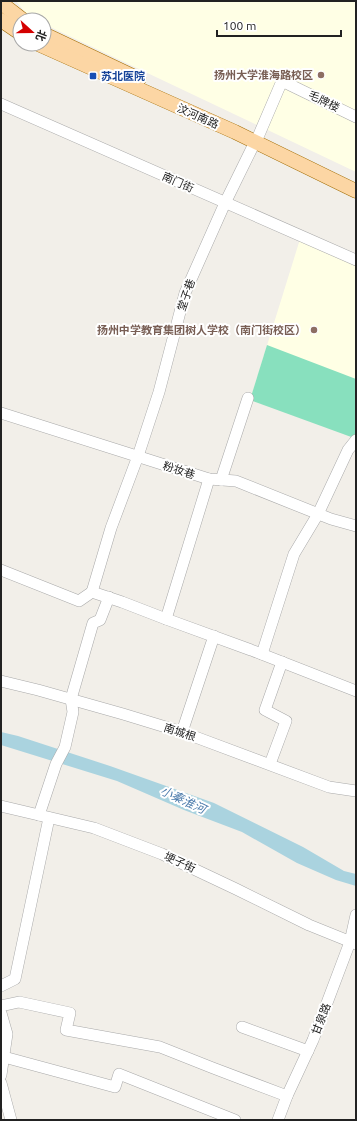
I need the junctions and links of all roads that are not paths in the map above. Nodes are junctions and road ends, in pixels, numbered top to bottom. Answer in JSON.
{"nodes":[{"id":1,"x":1,"y":3,"type":"edge"},
{"id":2,"x":13,"y":12,"type":"edge"},
{"id":3,"x":1,"y":20,"type":"edge"},
{"id":4,"x":12,"y":28,"type":"edge"},
{"id":5,"x":52,"y":38,"type":"edge"},
{"id":6,"x":52,"y":50,"type":"edge"},
{"id":7,"x":1,"y":104,"type":"edge"},
{"id":8,"x":356,"y":117,"type":"edge"},
{"id":9,"x":257,"y":139,"type":"junction"},
{"id":10,"x":356,"y":183,"type":"edge"},
{"id":11,"x":356,"y":191,"type":"edge"},
{"id":12,"x":225,"y":203,"type":"junction"},
{"id":13,"x":356,"y":260,"type":"edge"},
{"id":14,"x":248,"y":398,"type":"dead end"},
{"id":15,"x":1,"y":412,"type":"edge"},
{"id":16,"x":356,"y":440,"type":"edge"},
{"id":17,"x":138,"y":456,"type":"junction"},
{"id":18,"x":209,"y":479,"type":"junction"},
{"id":19,"x":221,"y":480,"type":"junction"},
{"id":20,"x":318,"y":514,"type":"junction"},
{"id":21,"x":356,"y":526,"type":"edge"},
{"id":22,"x":1,"y":570,"type":"edge"},
{"id":23,"x":92,"y":592,"type":"junction"},
{"id":24,"x":109,"y":597,"type":"junction"},
{"id":25,"x":166,"y":619,"type":"junction"},
{"id":26,"x":214,"y":636,"type":"junction"},
{"id":27,"x":262,"y":654,"type":"junction"},
{"id":28,"x":282,"y":662,"type":"junction"},
{"id":29,"x":1,"y":681,"type":"edge"},
{"id":30,"x":356,"y":691,"type":"edge"},
{"id":31,"x":71,"y":699,"type":"junction"},
{"id":32,"x":182,"y":732,"type":"junction"},
{"id":33,"x":270,"y":764,"type":"junction"},
{"id":34,"x":356,"y":791,"type":"edge"},
{"id":35,"x":1,"y":806,"type":"edge"},
{"id":36,"x":44,"y":816,"type":"junction"},
{"id":37,"x":356,"y":915,"type":"edge"},
{"id":38,"x":353,"y":943,"type":"edge"},
{"id":39,"x":1,"y":986,"type":"edge"},
{"id":40,"x":1,"y":1006,"type":"edge"},
{"id":41,"x":1,"y":1013,"type":"edge"},
{"id":42,"x":242,"y":1026,"type":"dead end"},
{"id":43,"x":308,"y":1051,"type":"junction"},
{"id":44,"x":4,"y":1057,"type":"junction"},
{"id":45,"x":1,"y":1075,"type":"edge"},
{"id":46,"x":1,"y":1083,"type":"edge"},
{"id":47,"x":287,"y":1096,"type":"junction"},
{"id":48,"x":11,"y":1120,"type":"edge"},
{"id":49,"x":235,"y":1120,"type":"edge"},
{"id":50,"x":278,"y":1120,"type":"edge"}],
"edges":[{"from":1,"to":2,"type":"main road"},
{"from":3,"to":4,"type":"main road"},
{"from":5,"to":9,"type":"main road","name":"汶河南路"},
{"from":6,"to":9,"type":"main road","name":"汶河南路"},
{"from":7,"to":12,"type":"street","name":"南门街"},
{"from":8,"to":9,"type":"street","name":"毛牌楼"},
{"from":9,"to":10,"type":"main road","name":"汶河南路"},
{"from":9,"to":11,"type":"main road","name":"汶河南路"},
{"from":9,"to":12,"type":"street","name":"堂子巷"},
{"from":12,"to":13,"type":"street","name":"南门街"},
{"from":12,"to":17,"type":"street","name":"堂子巷"},
{"from":14,"to":19,"type":"street"},
{"from":15,"to":17,"type":"street","name":"粉妆巷"},
{"from":16,"to":20,"type":"street"},
{"from":17,"to":18,"type":"street","name":"粉妆巷"},
{"from":17,"to":23,"type":"street","name":"堂子巷"},
{"from":18,"to":19,"type":"street","name":"粉妆巷"},
{"from":18,"to":25,"type":"street"},
{"from":19,"to":20,"type":"street","name":"粉妆巷"},
{"from":20,"to":21,"type":"street","name":"粉妆巷"},
{"from":20,"to":27,"type":"street"},
{"from":22,"to":23,"type":"street"},
{"from":23,"to":24,"type":"street"},
{"from":24,"to":25,"type":"street"},
{"from":24,"to":31,"type":"street"},
{"from":25,"to":26,"type":"street"},
{"from":26,"to":27,"type":"street"},
{"from":26,"to":32,"type":"street"},
{"from":27,"to":28,"type":"street"},
{"from":28,"to":30,"type":"street"},
{"from":28,"to":33,"type":"street"},
{"from":29,"to":31,"type":"street","name":"南城根"},
{"from":31,"to":32,"type":"street","name":"南城根"},
{"from":31,"to":36,"type":"street"},
{"from":32,"to":33,"type":"street","name":"南城根"},
{"from":33,"to":34,"type":"street","name":"南城根"},
{"from":35,"to":36,"type":"street","name":"埂子街"},
{"from":36,"to":38,"type":"street","name":"埂子街"},
{"from":36,"to":39,"type":"street"},
{"from":37,"to":38,"type":"street","name":"甘泉路"},
{"from":38,"to":43,"type":"street","name":"甘泉路"},
{"from":40,"to":47,"type":"street"},
{"from":41,"to":44,"type":"street"},
{"from":42,"to":43,"type":"street"},
{"from":43,"to":47,"type":"street","name":"甘泉路"},
{"from":44,"to":45,"type":"street"},
{"from":44,"to":49,"type":"street"},
{"from":46,"to":48,"type":"street"},
{"from":47,"to":50,"type":"street","name":"甘泉路"}]}
